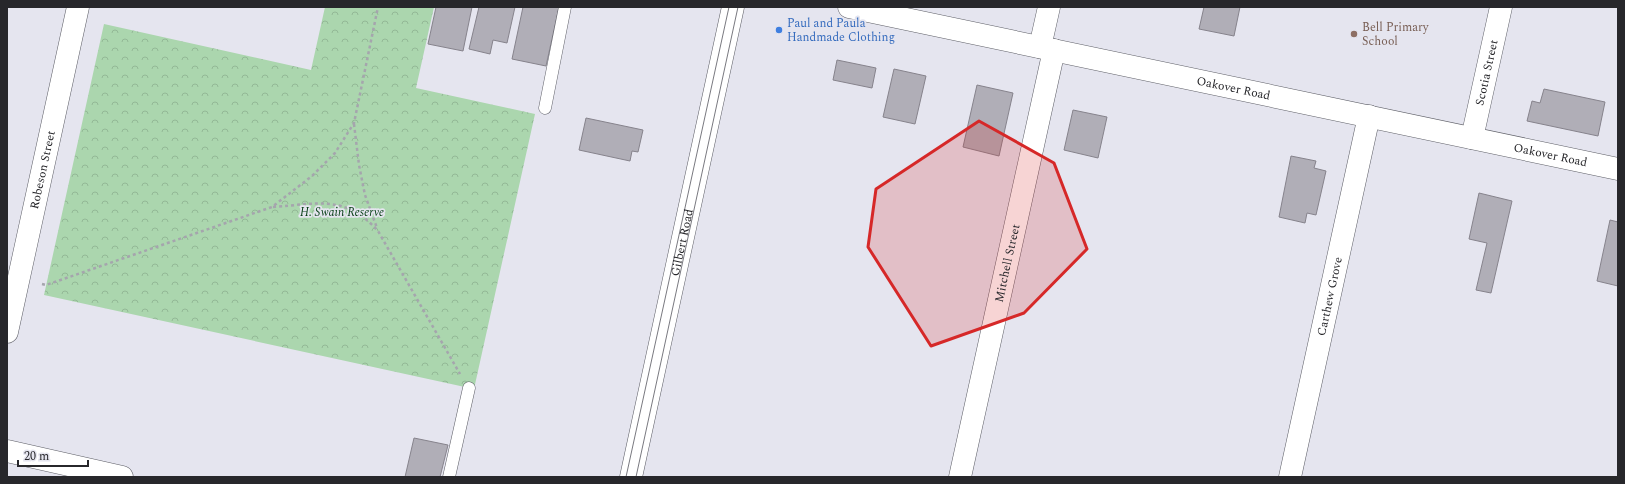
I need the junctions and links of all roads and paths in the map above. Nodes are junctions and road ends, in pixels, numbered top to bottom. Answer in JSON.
{"nodes":[{"id":1,"x":378,"y":7,"type":"edge"},
{"id":2,"x":565,"y":7,"type":"edge"},
{"id":3,"x":734,"y":7,"type":"edge"},
{"id":4,"x":850,"y":7,"type":"edge"},
{"id":5,"x":1049,"y":7,"type":"edge"},
{"id":6,"x":1501,"y":7,"type":"edge"},
{"id":7,"x":73,"y":8,"type":"edge"},
{"id":8,"x":900,"y":12,"type":"edge"},
{"id":9,"x":1047,"y":48,"type":"junction"},
{"id":10,"x":545,"y":108,"type":"dead end"},
{"id":11,"x":1369,"y":116,"type":"junction"},
{"id":12,"x":354,"y":123,"type":"junction"},
{"id":13,"x":1472,"y":138,"type":"junction"},
{"id":14,"x":1618,"y":169,"type":"edge"},
{"id":15,"x":272,"y":207,"type":"junction"},
{"id":16,"x":378,"y":230,"type":"junction"},
{"id":17,"x":42,"y":284,"type":"dead end"},
{"id":18,"x":11,"y":294,"type":"edge"},
{"id":19,"x":7,"y":332,"type":"edge"},
{"id":20,"x":469,"y":388,"type":"joint"},
{"id":21,"x":7,"y":451,"type":"edge"},
{"id":22,"x":122,"y":477,"type":"edge"},
{"id":23,"x":449,"y":477,"type":"edge"},
{"id":24,"x":631,"y":477,"type":"edge"},
{"id":25,"x":960,"y":477,"type":"edge"},
{"id":26,"x":1290,"y":477,"type":"edge"}],
"edges":[{"from":1,"to":12,"type":"path"},
{"from":2,"to":10,"type":"lane"},
{"from":3,"to":24,"type":"street","name":"Gilbert Road"},
{"from":4,"to":8,"type":"street","name":"Oakover Road"},
{"from":5,"to":9,"type":"street","name":"Mitchell Street"},
{"from":6,"to":13,"type":"street","name":"Scotia Street"},
{"from":7,"to":18,"type":"street","name":"Robeson Street"},
{"from":8,"to":9,"type":"street","name":"Oakover Road"},
{"from":9,"to":11,"type":"street","name":"Oakover Road"},
{"from":9,"to":25,"type":"street","name":"Mitchell Street"},
{"from":11,"to":13,"type":"street","name":"Oakover Road"},
{"from":11,"to":26,"type":"street","name":"Carthew Grove"},
{"from":12,"to":15,"type":"path"},
{"from":12,"to":16,"type":"path"},
{"from":13,"to":14,"type":"street","name":"Oakover Road"},
{"from":15,"to":16,"type":"path"},
{"from":15,"to":17,"type":"path"},
{"from":16,"to":20,"type":"path"},
{"from":18,"to":19,"type":"street","name":"Robeson Street"},
{"from":20,"to":23,"type":"lane"},
{"from":21,"to":22,"type":"street"}]}
